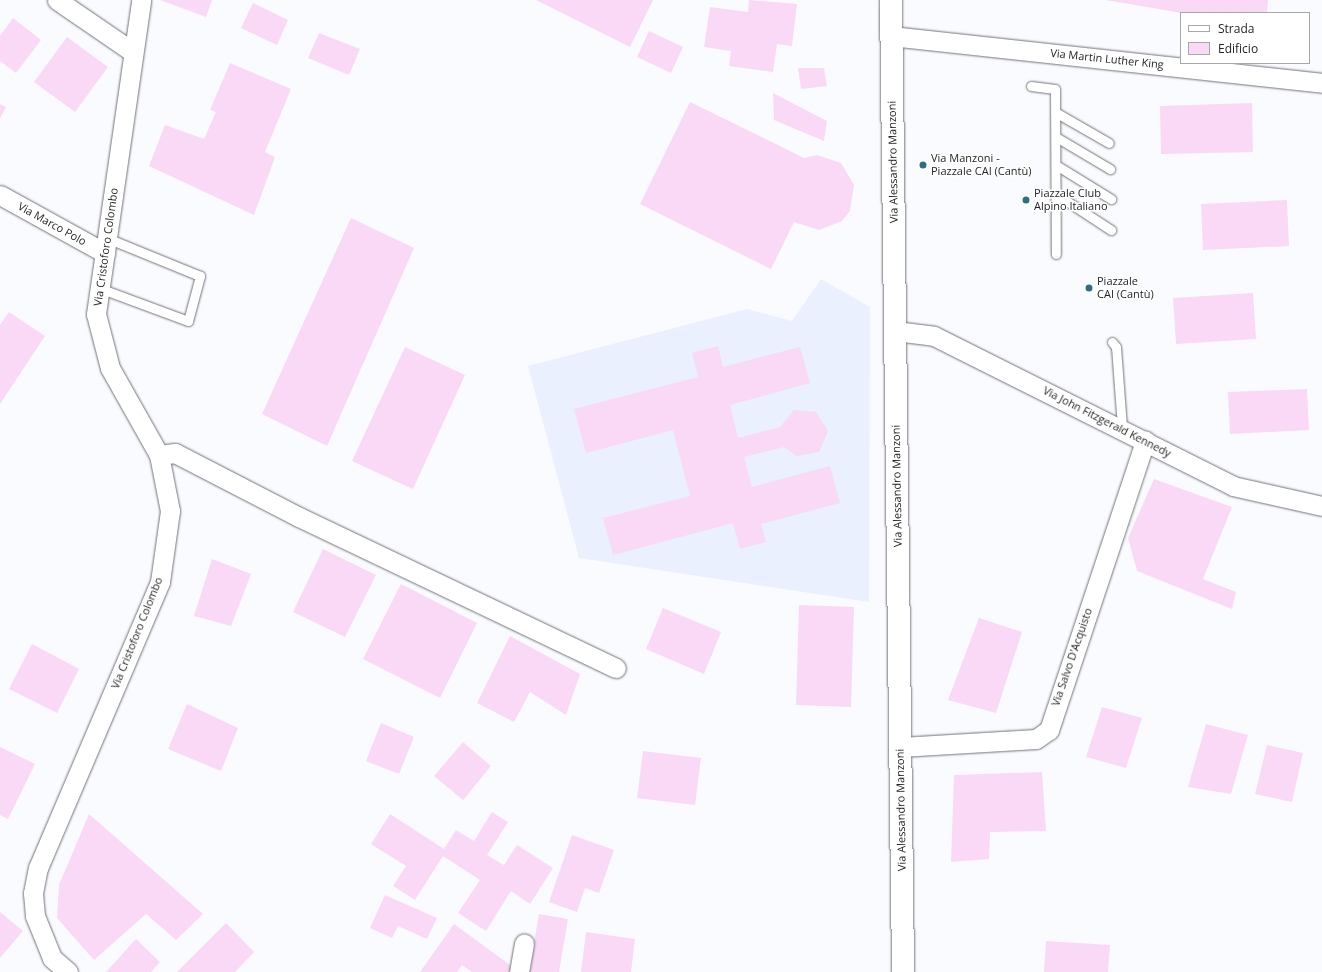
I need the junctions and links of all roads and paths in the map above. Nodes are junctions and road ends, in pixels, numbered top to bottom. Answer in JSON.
{"nodes":[{"id":1,"x":57,"y":0,"type":"edge"},
{"id":2,"x":142,"y":0,"type":"edge"},
{"id":3,"x":891,"y":0,"type":"edge"},
{"id":4,"x":892,"y":36,"type":"junction"},
{"id":5,"x":133,"y":52,"type":"junction"},
{"id":6,"x":1322,"y":83,"type":"edge"},
{"id":7,"x":1031,"y":86,"type":"dead end"},
{"id":8,"x":1055,"y":112,"type":"junction"},
{"id":9,"x":1056,"y":137,"type":"junction"},
{"id":10,"x":1109,"y":143,"type":"dead end"},
{"id":11,"x":1056,"y":165,"type":"junction"},
{"id":12,"x":1110,"y":169,"type":"dead end"},
{"id":13,"x":1056,"y":194,"type":"junction"},
{"id":14,"x":0,"y":195,"type":"edge"},
{"id":15,"x":1110,"y":199,"type":"dead end"},
{"id":16,"x":1111,"y":230,"type":"dead end"},
{"id":17,"x":106,"y":246,"type":"junction"},
{"id":18,"x":1056,"y":254,"type":"dead end"},
{"id":19,"x":99,"y":288,"type":"junction"},
{"id":20,"x":895,"y":331,"type":"junction"},
{"id":21,"x":1112,"y":342,"type":"dead end"},
{"id":22,"x":1122,"y":427,"type":"junction"},
{"id":23,"x":1145,"y":441,"type":"junction"},
{"id":24,"x":159,"y":455,"type":"junction"},
{"id":25,"x":1322,"y":506,"type":"edge"},
{"id":26,"x":616,"y":668,"type":"dead end"},
{"id":27,"x":900,"y":747,"type":"junction"},
{"id":28,"x":524,"y":943,"type":"dead end"},
{"id":29,"x":68,"y":972,"type":"edge"},
{"id":30,"x":519,"y":972,"type":"edge"},
{"id":31,"x":903,"y":972,"type":"edge"}],
"edges":[{"from":1,"to":5,"type":"street"},
{"from":2,"to":5,"type":"street","name":"Via Cristoforo Colombo"},
{"from":3,"to":4,"type":"main road","name":"Via Alessandro Manzoni"},
{"from":4,"to":6,"type":"street","name":"Via Martin Luther King"},
{"from":4,"to":20,"type":"main road","name":"Via Alessandro Manzoni"},
{"from":5,"to":17,"type":"street","name":"Via Cristoforo Colombo"},
{"from":7,"to":8,"type":"lane"},
{"from":8,"to":9,"type":"lane"},
{"from":8,"to":10,"type":"lane"},
{"from":9,"to":11,"type":"lane"},
{"from":9,"to":12,"type":"lane"},
{"from":11,"to":13,"type":"lane"},
{"from":11,"to":15,"type":"lane"},
{"from":13,"to":16,"type":"lane"},
{"from":13,"to":18,"type":"lane"},
{"from":14,"to":17,"type":"street","name":"Via Marco Polo"},
{"from":17,"to":19,"type":"street","name":"Via Cristoforo Colombo"},
{"from":17,"to":19,"type":"lane"},
{"from":19,"to":24,"type":"street","name":"Via Cristoforo Colombo"},
{"from":20,"to":22,"type":"street","name":"Via John Fitzgerald Kennedy"},
{"from":20,"to":27,"type":"main road","name":"Via Alessandro Manzoni"},
{"from":21,"to":22,"type":"lane"},
{"from":22,"to":23,"type":"street","name":"Via John Fitzgerald Kennedy"},
{"from":23,"to":25,"type":"street","name":"Via John Fitzgerald Kennedy"},
{"from":23,"to":27,"type":"street","name":"Via Salvo D'Acquisto"},
{"from":24,"to":26,"type":"street"},
{"from":24,"to":29,"type":"street","name":"Via Cristoforo Colombo"},
{"from":27,"to":31,"type":"main road","name":"Via Alessandro Manzoni"},
{"from":28,"to":30,"type":"street"}]}
